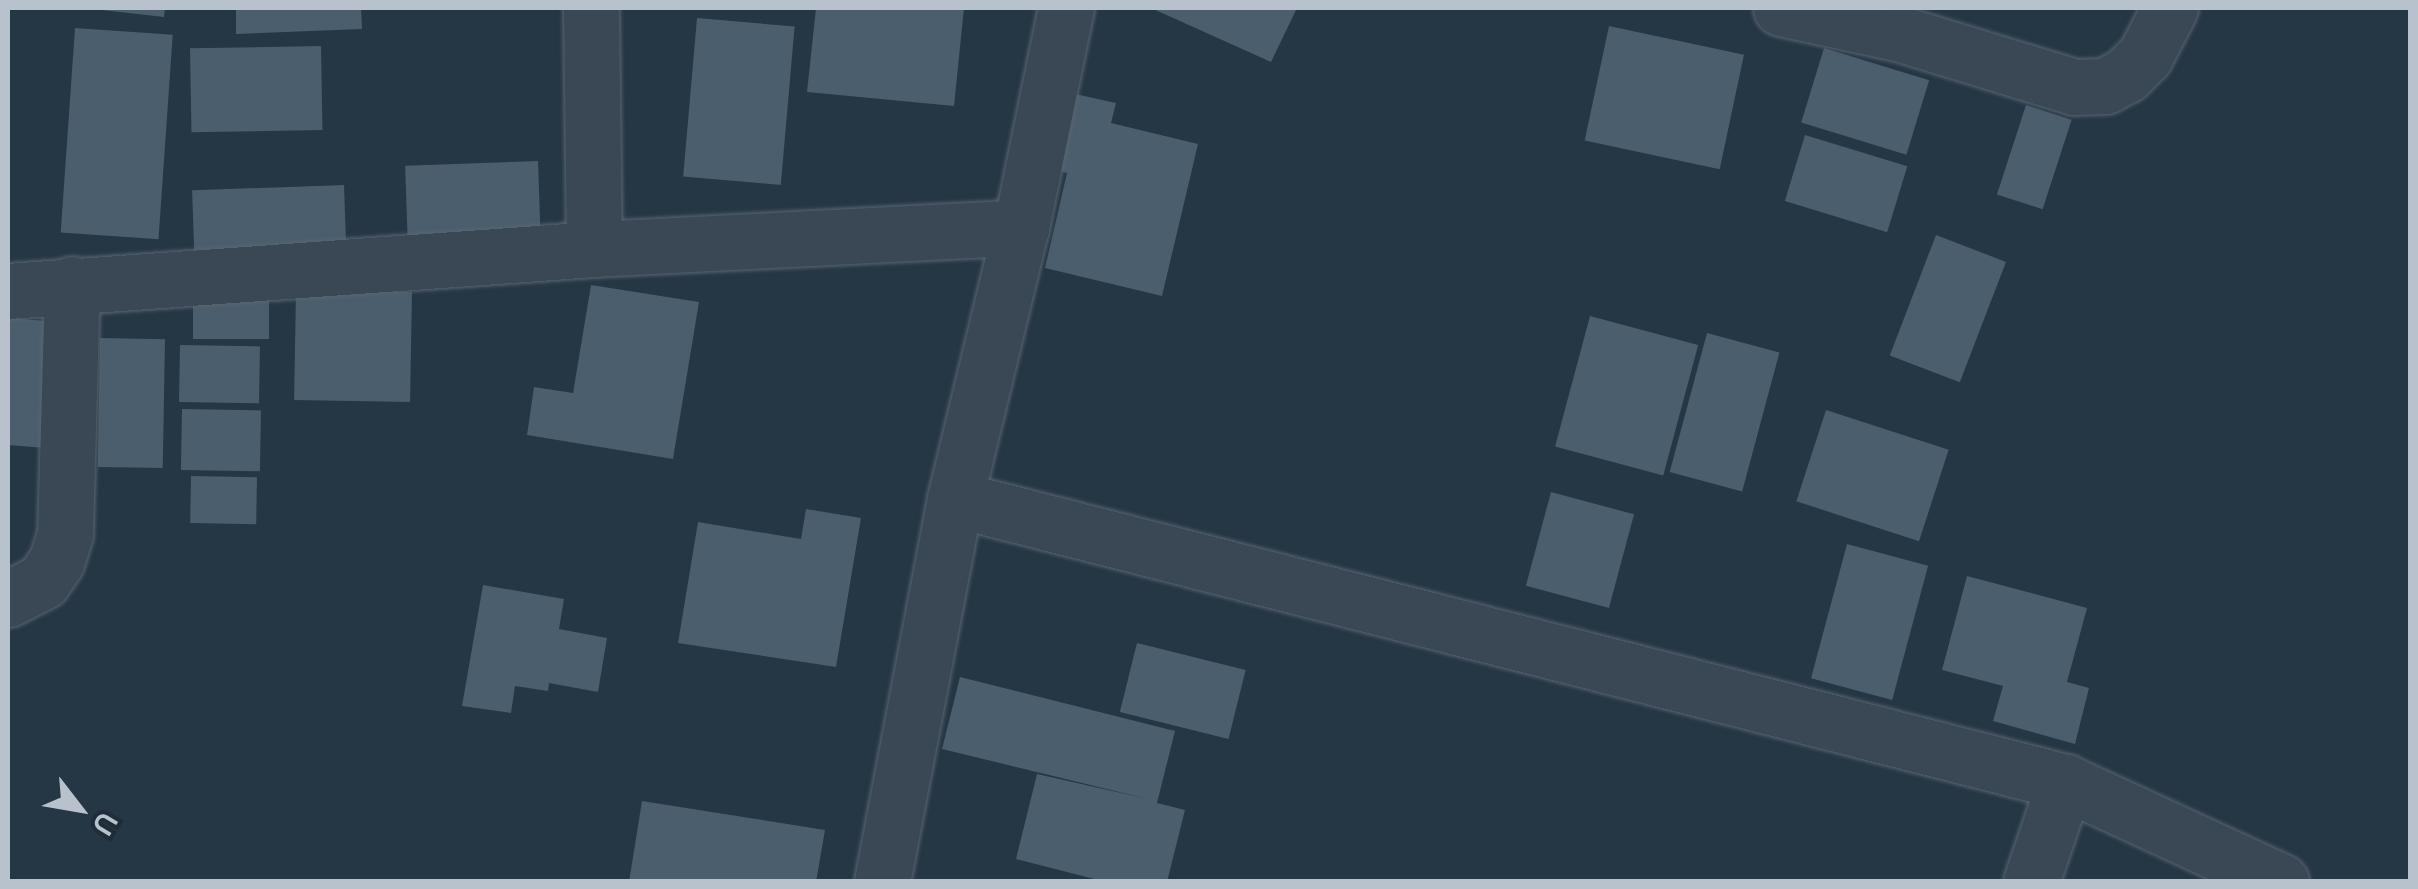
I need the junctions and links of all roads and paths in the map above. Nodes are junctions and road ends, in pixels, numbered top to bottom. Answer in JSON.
{"nodes":[{"id":1,"x":591,"y":8,"type":"edge"},
{"id":2,"x":1066,"y":8,"type":"edge"},
{"id":3,"x":1781,"y":8,"type":"edge"},
{"id":4,"x":2170,"y":8,"type":"edge"},
{"id":5,"x":1906,"y":21,"type":"edge"},
{"id":6,"x":1021,"y":227,"type":"junction"},
{"id":7,"x":594,"y":248,"type":"junction"},
{"id":8,"x":72,"y":284,"type":"junction"},
{"id":9,"x":8,"y":291,"type":"edge"},
{"id":10,"x":955,"y":499,"type":"junction"},
{"id":11,"x":8,"y":600,"type":"edge"},
{"id":12,"x":2065,"y":782,"type":"junction"},
{"id":13,"x":882,"y":882,"type":"edge"},
{"id":14,"x":2031,"y":882,"type":"edge"},
{"id":15,"x":2281,"y":882,"type":"edge"}],
"edges":[{"from":1,"to":7,"type":"street"},
{"from":2,"to":6,"type":"street"},
{"from":3,"to":5,"type":"street"},
{"from":4,"to":5,"type":"street"},
{"from":6,"to":7,"type":"street"},
{"from":6,"to":10,"type":"street"},
{"from":7,"to":8,"type":"street"},
{"from":8,"to":9,"type":"street"},
{"from":8,"to":11,"type":"street"},
{"from":10,"to":12,"type":"street"},
{"from":10,"to":13,"type":"street"},
{"from":12,"to":14,"type":"street"},
{"from":12,"to":15,"type":"street"}]}
